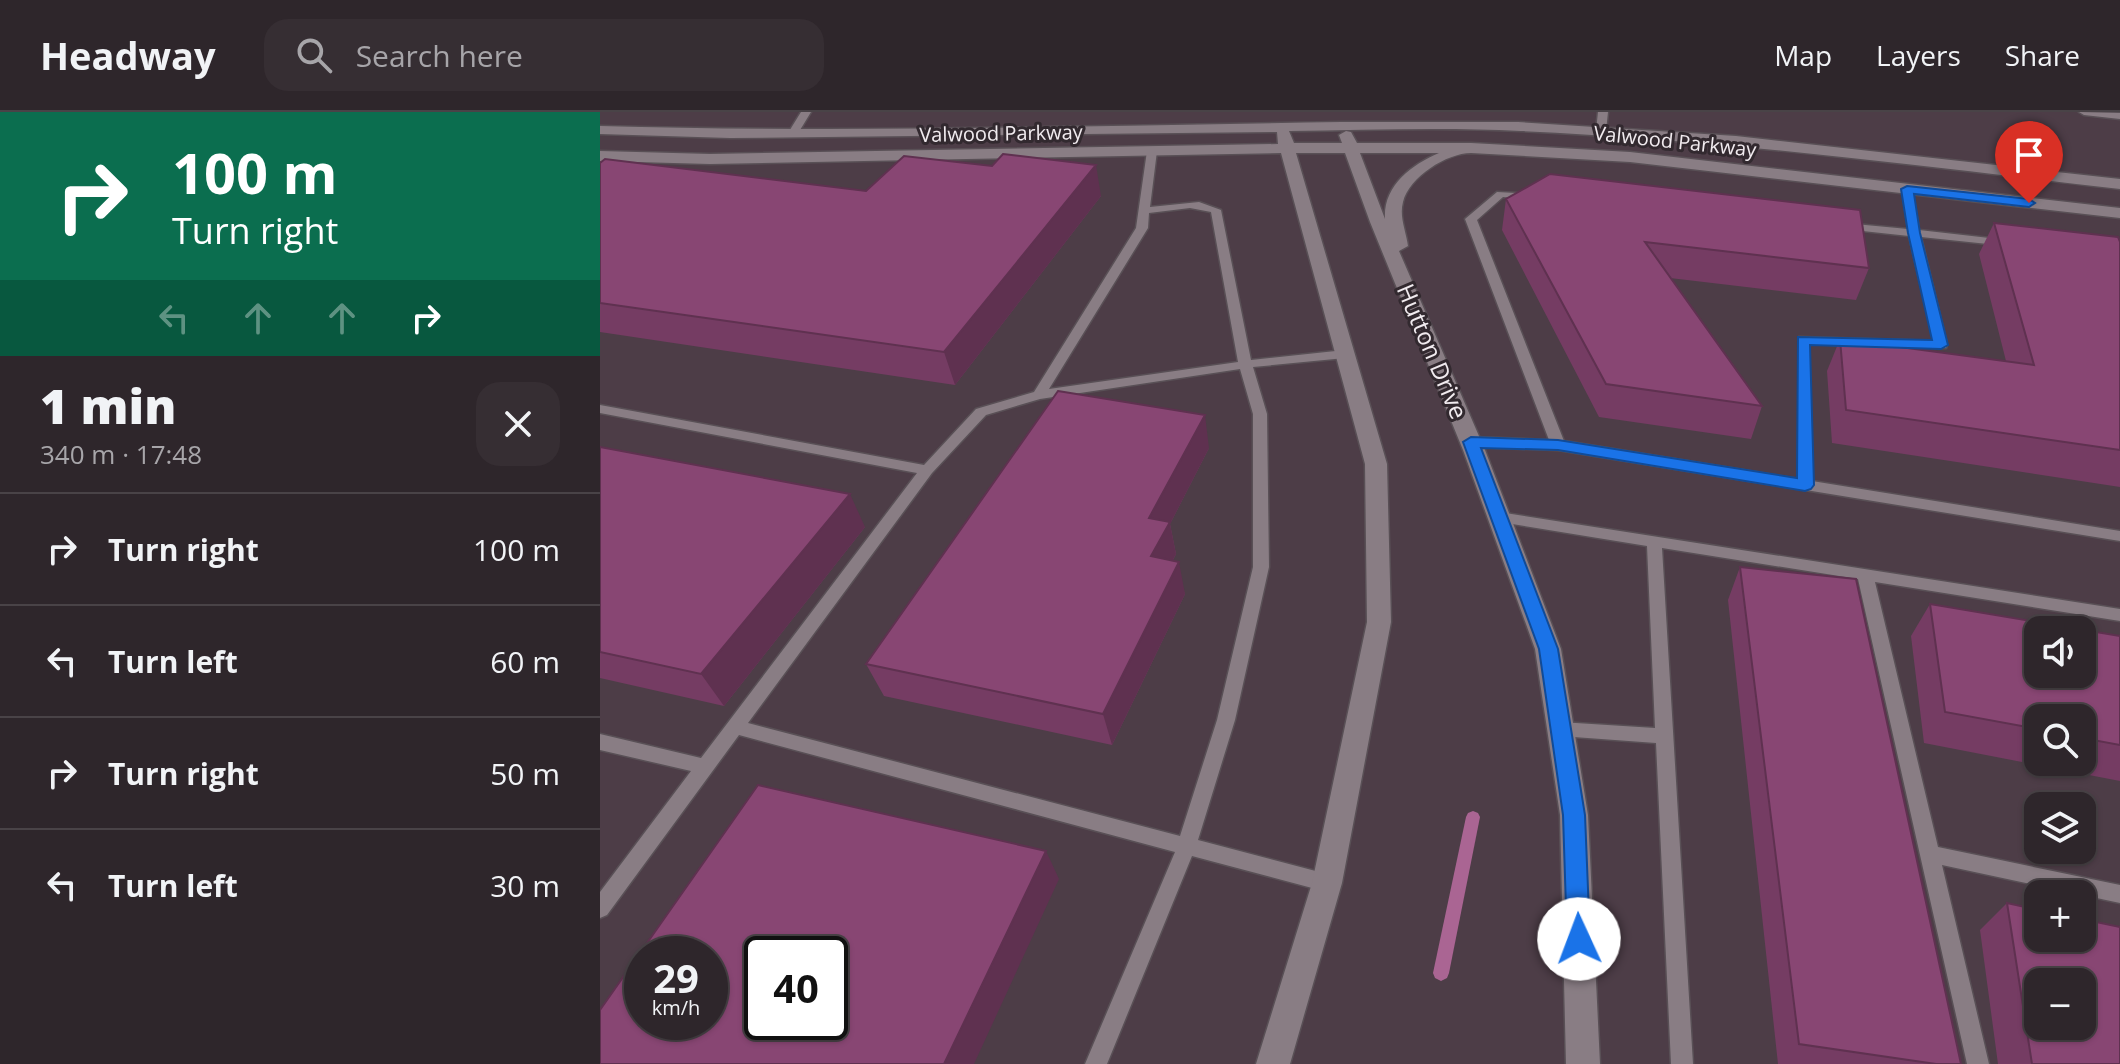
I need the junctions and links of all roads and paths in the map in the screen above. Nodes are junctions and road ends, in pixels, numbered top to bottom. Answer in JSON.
{"nodes":[{"id":1,"x":806,"y":112,"type":"edge"},
{"id":2,"x":1200,"y":112,"type":"edge"},
{"id":3,"x":1276,"y":112,"type":"edge"},
{"id":4,"x":1603,"y":112,"type":"edge"},
{"id":5,"x":2084,"y":112,"type":"edge"},
{"id":6,"x":2120,"y":116,"type":"edge"},
{"id":7,"x":1343,"y":128,"type":"edge"},
{"id":8,"x":600,"y":130,"type":"edge"},
{"id":9,"x":1137,"y":130,"type":"junction"},
{"id":10,"x":1601,"y":131,"type":"junction"},
{"id":11,"x":793,"y":133,"type":"junction"},
{"id":12,"x":1284,"y":138,"type":"junction"},
{"id":13,"x":1471,"y":148,"type":"junction"},
{"id":14,"x":1152,"y":151,"type":"junction"},
{"id":15,"x":600,"y":156,"type":"edge"},
{"id":16,"x":2120,"y":184,"type":"edge"},
{"id":17,"x":1907,"y":189,"type":"junction"},
{"id":18,"x":1549,"y":198,"type":"edge"},
{"id":19,"x":1144,"y":211,"type":"junction"},
{"id":20,"x":2120,"y":213,"type":"edge"},
{"id":21,"x":1835,"y":225,"type":"edge"},
{"id":22,"x":1914,"y":233,"type":"junction"},
{"id":23,"x":2025,"y":245,"type":"edge"},
{"id":24,"x":1398,"y":268,"type":"junction"},
{"id":25,"x":1345,"y":354,"type":"junction"},
{"id":26,"x":1245,"y":364,"type":"junction"},
{"id":27,"x":1039,"y":395,"type":"junction"},
{"id":28,"x":600,"y":409,"type":"edge"},
{"id":29,"x":1471,"y":442,"type":"junction"},
{"id":30,"x":1558,"y":445,"type":"junction"},
{"id":31,"x":927,"y":470,"type":"junction"},
{"id":32,"x":1805,"y":485,"type":"junction"},
{"id":33,"x":1499,"y":517,"type":"junction"},
{"id":34,"x":2120,"y":536,"type":"edge"},
{"id":35,"x":1654,"y":541,"type":"junction"},
{"id":36,"x":1865,"y":575,"type":"junction"},
{"id":37,"x":2120,"y":615,"type":"edge"},
{"id":38,"x":735,"y":727,"type":"junction"},
{"id":39,"x":1560,"y":729,"type":"junction"},
{"id":40,"x":1664,"y":736,"type":"junction"},
{"id":41,"x":600,"y":742,"type":"edge"},
{"id":42,"x":705,"y":767,"type":"junction"},
{"id":43,"x":1187,"y":845,"type":"junction"},
{"id":44,"x":1930,"y":854,"type":"junction"},
{"id":45,"x":1327,"y":883,"type":"junction"},
{"id":46,"x":2120,"y":894,"type":"edge"},
{"id":47,"x":600,"y":908,"type":"edge"},
{"id":48,"x":1096,"y":1064,"type":"edge"},
{"id":49,"x":1273,"y":1064,"type":"edge"},
{"id":50,"x":1583,"y":1064,"type":"edge"},
{"id":51,"x":1682,"y":1064,"type":"edge"},
{"id":52,"x":1978,"y":1064,"type":"edge"}],
"edges":[{"from":1,"to":11,"type":"lane"},
{"from":2,"to":9,"type":"main road"},
{"from":3,"to":12,"type":"main road"},
{"from":4,"to":10,"type":"lane"},
{"from":5,"to":6,"type":"lane"},
{"from":7,"to":10,"type":"main road","name":"Valwood Parkway"},
{"from":7,"to":12,"type":"main road","name":"Valwood Parkway"},
{"from":7,"to":12,"type":"main road","name":"Valwood Parkway"},
{"from":7,"to":13,"type":"main road","name":"Valwood Parkway"},
{"from":7,"to":24,"type":"main road","name":"Hutton Drive"},
{"from":8,"to":11,"type":"main road","name":"Valwood Parkway"},
{"from":9,"to":11,"type":"main road","name":"Valwood Parkway"},
{"from":9,"to":12,"type":"main road","name":"Valwood Parkway"},
{"from":10,"to":16,"type":"main road","name":"Valwood Parkway"},
{"from":12,"to":14,"type":"main road","name":"Valwood Parkway"},
{"from":12,"to":25,"type":"main road"},
{"from":13,"to":17,"type":"main road","name":"Valwood Parkway"},
{"from":13,"to":24,"type":"main road"},
{"from":14,"to":15,"type":"main road","name":"Valwood Parkway"},
{"from":14,"to":19,"type":"lane"},
{"from":17,"to":20,"type":"main road","name":"Valwood Parkway"},
{"from":17,"to":22,"type":"lane"},
{"from":18,"to":30,"type":"lane"},
{"from":19,"to":26,"type":"lane"},
{"from":19,"to":27,"type":"lane"},
{"from":21,"to":22,"type":"lane"},
{"from":22,"to":23,"type":"lane"},
{"from":22,"to":32,"type":"lane"},
{"from":24,"to":29,"type":"main road","name":"Hutton Drive"},
{"from":25,"to":26,"type":"lane"},
{"from":25,"to":45,"type":"main road"},
{"from":26,"to":27,"type":"lane"},
{"from":26,"to":43,"type":"lane"},
{"from":27,"to":31,"type":"lane"},
{"from":28,"to":31,"type":"lane"},
{"from":29,"to":30,"type":"lane"},
{"from":29,"to":33,"type":"main road","name":"Hutton Drive"},
{"from":30,"to":32,"type":"lane"},
{"from":31,"to":38,"type":"lane"},
{"from":32,"to":34,"type":"lane"},
{"from":33,"to":35,"type":"lane"},
{"from":33,"to":39,"type":"main road","name":"Hutton Drive"},
{"from":35,"to":36,"type":"lane"},
{"from":35,"to":40,"type":"lane"},
{"from":36,"to":37,"type":"lane"},
{"from":36,"to":44,"type":"lane"},
{"from":38,"to":42,"type":"lane"},
{"from":38,"to":43,"type":"lane"},
{"from":39,"to":40,"type":"lane"},
{"from":39,"to":50,"type":"main road","name":"Hutton Drive"},
{"from":40,"to":51,"type":"lane"},
{"from":41,"to":42,"type":"lane"},
{"from":42,"to":47,"type":"lane"},
{"from":43,"to":45,"type":"lane"},
{"from":43,"to":48,"type":"lane"},
{"from":44,"to":46,"type":"lane"},
{"from":44,"to":52,"type":"lane"},
{"from":45,"to":49,"type":"main road"}]}
